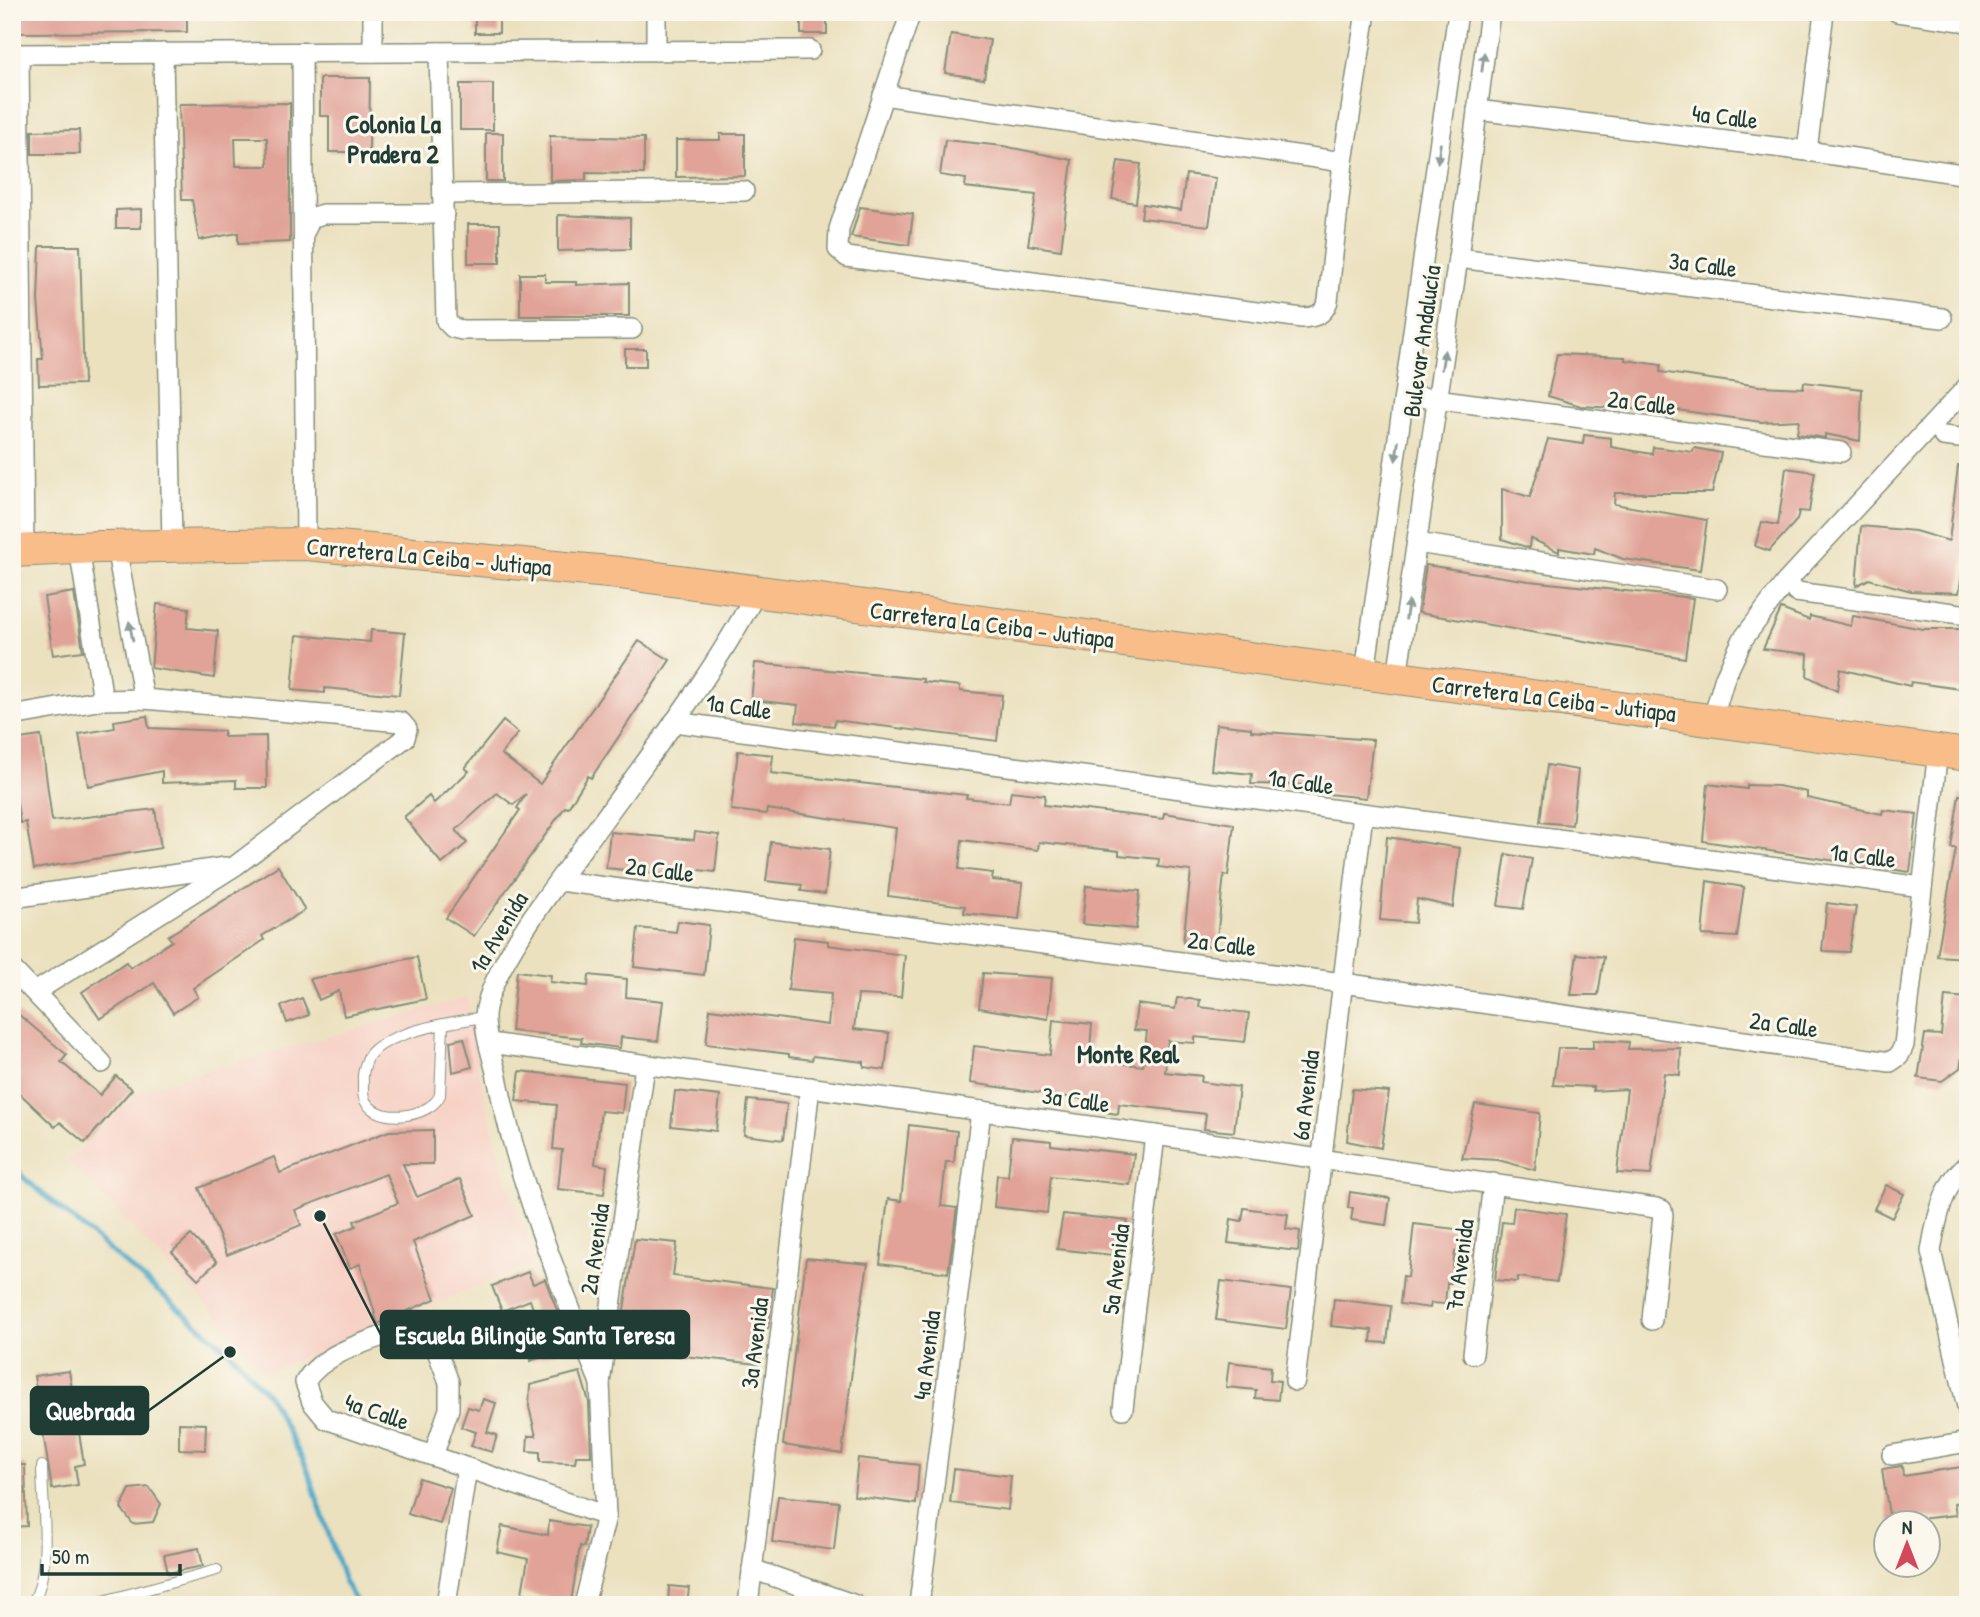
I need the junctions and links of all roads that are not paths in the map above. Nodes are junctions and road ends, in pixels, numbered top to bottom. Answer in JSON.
{"nodes":[{"id":1,"x":373,"y":12,"type":"edge"},
{"id":2,"x":656,"y":12,"type":"edge"},
{"id":3,"x":911,"y":12,"type":"edge"},
{"id":4,"x":1366,"y":12,"type":"edge"},
{"id":5,"x":1458,"y":12,"type":"edge"},
{"id":6,"x":1490,"y":12,"type":"edge"},
{"id":7,"x":1824,"y":12,"type":"edge"},
{"id":8,"x":1897,"y":12,"type":"edge"},
{"id":9,"x":1968,"y":22,"type":"edge"},
{"id":10,"x":810,"y":50,"type":"dead end"},
{"id":11,"x":656,"y":51,"type":"junction"},
{"id":12,"x":302,"y":52,"type":"junction"},
{"id":13,"x":373,"y":52,"type":"junction"},
{"id":14,"x":439,"y":52,"type":"junction"},
{"id":15,"x":163,"y":53,"type":"junction"},
{"id":16,"x":15,"y":54,"type":"edge"},
{"id":17,"x":883,"y":95,"type":"junction"},
{"id":18,"x":1477,"y":110,"type":"junction"},
{"id":19,"x":1807,"y":151,"type":"junction"},
{"id":20,"x":1343,"y":162,"type":"junction"},
{"id":21,"x":1968,"y":175,"type":"edge"},
{"id":22,"x":744,"y":191,"type":"dead end"},
{"id":23,"x":443,"y":204,"type":"junction"},
{"id":24,"x":306,"y":229,"type":"junction"},
{"id":25,"x":1458,"y":258,"type":"junction"},
{"id":26,"x":1942,"y":318,"type":"dead end"},
{"id":27,"x":632,"y":329,"type":"dead end"},
{"id":28,"x":1968,"y":386,"type":"edge"},
{"id":29,"x":1405,"y":395,"type":"junction"},
{"id":30,"x":1437,"y":400,"type":"junction"},
{"id":31,"x":1943,"y":436,"type":"dead end"},
{"id":32,"x":1968,"y":439,"type":"edge"},
{"id":33,"x":1841,"y":452,"type":"dead end"},
{"id":34,"x":1417,"y":543,"type":"junction"},
{"id":35,"x":306,"y":544,"type":"junction"},
{"id":36,"x":116,"y":547,"type":"junction"},
{"id":37,"x":172,"y":547,"type":"junction"},
{"id":38,"x":79,"y":548,"type":"junction"},
{"id":39,"x":18,"y":551,"type":"edge"},
{"id":40,"x":1717,"y":589,"type":"dead end"},
{"id":41,"x":1796,"y":592,"type":"dead end"},
{"id":42,"x":756,"y":593,"type":"junction"},
{"id":43,"x":1968,"y":615,"type":"edge"},
{"id":44,"x":1365,"y":672,"type":"junction"},
{"id":45,"x":1396,"y":677,"type":"junction"},
{"id":46,"x":144,"y":699,"type":"junction"},
{"id":47,"x":103,"y":700,"type":"junction"},
{"id":48,"x":12,"y":716,"type":"edge"},
{"id":49,"x":1713,"y":719,"type":"junction"},
{"id":50,"x":674,"y":722,"type":"junction"},
{"id":51,"x":1953,"y":753,"type":"edge"},
{"id":52,"x":1363,"y":814,"type":"junction"},
{"id":53,"x":235,"y":866,"type":"junction"},
{"id":54,"x":559,"y":881,"type":"junction"},
{"id":55,"x":1922,"y":887,"type":"junction"},
{"id":56,"x":12,"y":898,"type":"edge"},
{"id":57,"x":12,"y":969,"type":"edge"},
{"id":58,"x":1343,"y":983,"type":"junction"},
{"id":59,"x":35,"y":992,"type":"junction"},
{"id":60,"x":485,"y":1017,"type":"junction"},
{"id":61,"x":443,"y":1025,"type":"junction"},
{"id":62,"x":490,"y":1043,"type":"junction"},
{"id":63,"x":102,"y":1063,"type":"dead end"},
{"id":64,"x":645,"y":1066,"type":"junction"},
{"id":65,"x":810,"y":1087,"type":"junction"},
{"id":66,"x":981,"y":1111,"type":"junction"},
{"id":67,"x":1155,"y":1135,"type":"junction"},
{"id":68,"x":1322,"y":1158,"type":"junction"},
{"id":69,"x":1968,"y":1164,"type":"edge"},
{"id":70,"x":1493,"y":1183,"type":"junction"},
{"id":71,"x":1653,"y":1320,"type":"dead end"},
{"id":72,"x":1472,"y":1354,"type":"dead end"},
{"id":73,"x":1295,"y":1381,"type":"dead end"},
{"id":74,"x":600,"y":1383,"type":"junction"},
{"id":75,"x":1123,"y":1409,"type":"dead end"},
{"id":76,"x":1968,"y":1412,"type":"edge"},
{"id":77,"x":1968,"y":1442,"type":"edge"},
{"id":78,"x":1892,"y":1455,"type":"dead end"},
{"id":79,"x":433,"y":1456,"type":"junction"},
{"id":80,"x":42,"y":1466,"type":"dead end"},
{"id":81,"x":467,"y":1468,"type":"junction"},
{"id":82,"x":606,"y":1516,"type":"junction"},
{"id":83,"x":752,"y":1569,"type":"junction"},
{"id":84,"x":217,"y":1570,"type":"dead end"},
{"id":85,"x":31,"y":1605,"type":"edge"},
{"id":86,"x":89,"y":1605,"type":"edge"},
{"id":87,"x":446,"y":1605,"type":"edge"},
{"id":88,"x":584,"y":1605,"type":"edge"},
{"id":89,"x":748,"y":1605,"type":"edge"},
{"id":90,"x":855,"y":1605,"type":"edge"},
{"id":91,"x":919,"y":1605,"type":"edge"}],
"edges":[{"from":1,"to":13,"type":"street"},
{"from":2,"to":11,"type":"street"},
{"from":3,"to":17,"type":"street"},
{"from":4,"to":20,"type":"street"},
{"from":5,"to":29,"type":"street","name":"Bulevar Andalucía","one_way":true},
{"from":18,"to":6,"type":"street","name":"Bulevar Andalucía","one_way":true},
{"from":7,"to":19,"type":"street"},
{"from":8,"to":9,"type":"street"},
{"from":10,"to":11,"type":"street"},
{"from":11,"to":14,"type":"street"},
{"from":12,"to":13,"type":"street"},
{"from":12,"to":15,"type":"street"},
{"from":12,"to":24,"type":"street"},
{"from":13,"to":14,"type":"street"},
{"from":14,"to":23,"type":"street"},
{"from":15,"to":16,"type":"street"},
{"from":15,"to":37,"type":"street"},
{"from":16,"to":39,"type":"street"},
{"from":17,"to":20,"type":"street"},
{"from":17,"to":20,"type":"street"},
{"from":18,"to":19,"type":"street","name":"4a Calle"},
{"from":18,"to":25,"type":"street","name":"Bulevar Andalucía"},
{"from":19,"to":21,"type":"street","name":"4a Calle"},
{"from":22,"to":23,"type":"street"},
{"from":23,"to":24,"type":"street"},
{"from":23,"to":27,"type":"street"},
{"from":24,"to":35,"type":"street"},
{"from":25,"to":26,"type":"street","name":"3a Calle"},
{"from":30,"to":25,"type":"street","name":"Bulevar Andalucía","one_way":true},
{"from":28,"to":49,"type":"street"},
{"from":29,"to":30,"type":"street","name":"2a Calle"},
{"from":29,"to":44,"type":"street","name":"Bulevar Andalucía","one_way":true},
{"from":30,"to":33,"type":"street","name":"2a Calle"},
{"from":30,"to":34,"type":"street","name":"Bulevar Andalucía"},
{"from":31,"to":32,"type":"street"},
{"from":34,"to":40,"type":"street"},
{"from":45,"to":34,"type":"street","name":"Bulevar Andalucía","one_way":true},
{"from":35,"to":37,"type":"main road","name":"Carretera La Ceiba - Jutiapa"},
{"from":35,"to":42,"type":"main road","name":"Carretera La Ceiba - Jutiapa"},
{"from":36,"to":37,"type":"main road","name":"Carretera La Ceiba - Jutiapa"},
{"from":36,"to":38,"type":"main road","name":"Carretera La Ceiba - Jutiapa"},
{"from":46,"to":36,"type":"street","one_way":true},
{"from":38,"to":39,"type":"main road","name":"Carretera La Ceiba - Jutiapa"},
{"from":38,"to":47,"type":"street"},
{"from":41,"to":43,"type":"street"},
{"from":42,"to":44,"type":"main road","name":"Carretera La Ceiba - Jutiapa"},
{"from":42,"to":50,"type":"street","name":"1a Avenida"},
{"from":44,"to":45,"type":"main road","name":"Carretera La Ceiba - Jutiapa"},
{"from":45,"to":49,"type":"main road","name":"Carretera La Ceiba - Jutiapa"},
{"from":46,"to":47,"type":"street"},
{"from":46,"to":53,"type":"street"},
{"from":47,"to":48,"type":"street"},
{"from":49,"to":51,"type":"main road","name":"Carretera La Ceiba - Jutiapa"},
{"from":50,"to":52,"type":"street","name":"1a Calle"},
{"from":50,"to":54,"type":"street","name":"1a Avenida"},
{"from":51,"to":55,"type":"street"},
{"from":52,"to":55,"type":"street","name":"1a Calle"},
{"from":52,"to":58,"type":"street","name":"6a Avenida"},
{"from":53,"to":56,"type":"street"},
{"from":53,"to":59,"type":"street"},
{"from":54,"to":58,"type":"street","name":"2a Calle"},
{"from":54,"to":60,"type":"street","name":"1a Avenida"},
{"from":55,"to":58,"type":"street","name":"2a Calle"},
{"from":57,"to":59,"type":"street"},
{"from":58,"to":68,"type":"street","name":"6a Avenida"},
{"from":59,"to":63,"type":"street"},
{"from":60,"to":61,"type":"lane"},
{"from":60,"to":62,"type":"street","name":"1a Avenida"},
{"from":61,"to":61,"type":"lane"},
{"from":62,"to":64,"type":"street","name":"3a Calle"},
{"from":62,"to":74,"type":"street","name":"1a Avenida"},
{"from":64,"to":65,"type":"street","name":"3a Calle"},
{"from":64,"to":74,"type":"street","name":"2a Avenida"},
{"from":65,"to":66,"type":"street","name":"3a Calle"},
{"from":65,"to":83,"type":"street","name":"3a Avenida"},
{"from":66,"to":67,"type":"street","name":"3a Calle"},
{"from":66,"to":91,"type":"street","name":"4a Avenida"},
{"from":67,"to":68,"type":"street","name":"3a Calle"},
{"from":67,"to":75,"type":"street","name":"5a Avenida"},
{"from":68,"to":70,"type":"street","name":"3a Calle"},
{"from":68,"to":73,"type":"street","name":"6a Avenida"},
{"from":69,"to":76,"type":"street"},
{"from":70,"to":71,"type":"street","name":"3a Calle"},
{"from":70,"to":72,"type":"street","name":"7a Avenida"},
{"from":74,"to":82,"type":"street","name":"2a Avenida"},
{"from":77,"to":78,"type":"street"},
{"from":79,"to":79,"type":"street","name":"4a Calle"},
{"from":79,"to":81,"type":"street","name":"4a Calle"},
{"from":80,"to":85,"type":"lane"},
{"from":81,"to":82,"type":"street","name":"4a Calle"},
{"from":81,"to":87,"type":"street"},
{"from":82,"to":88,"type":"street","name":"2a Avenida"},
{"from":83,"to":89,"type":"street","name":"3a Avenida"},
{"from":83,"to":90,"type":"street"},
{"from":84,"to":86,"type":"lane"}]}
